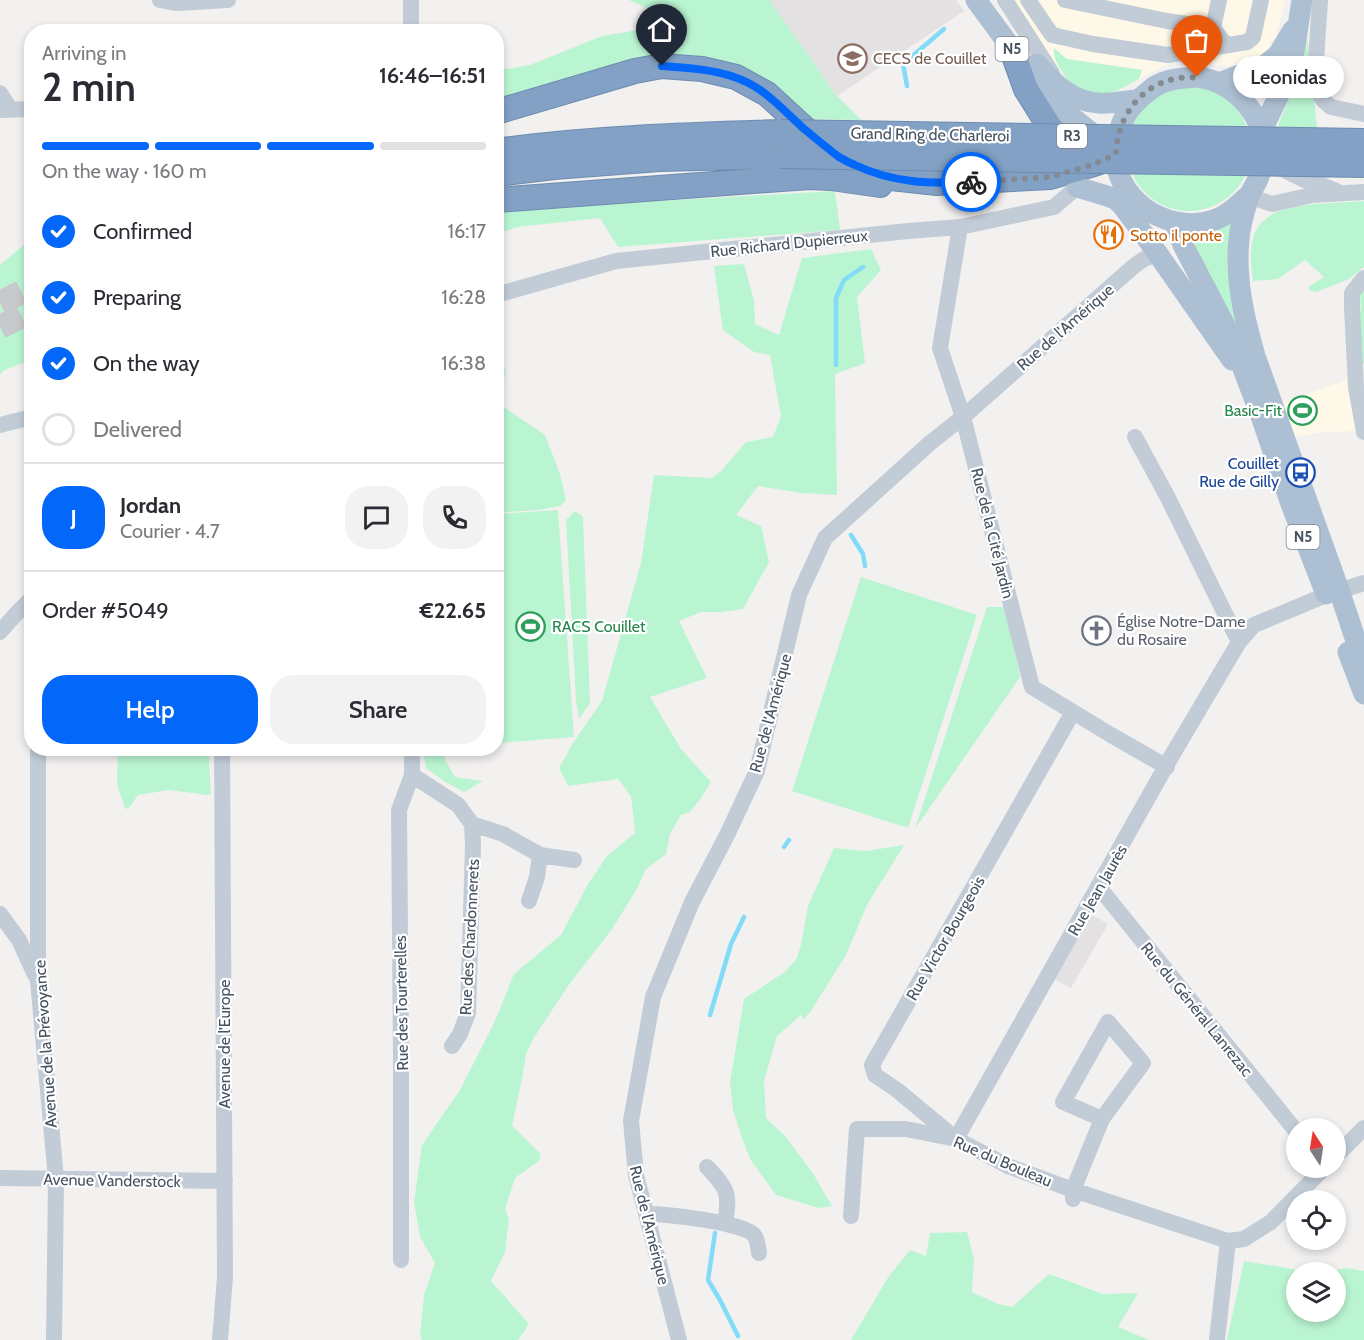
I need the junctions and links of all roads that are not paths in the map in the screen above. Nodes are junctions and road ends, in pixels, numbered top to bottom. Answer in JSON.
{"nodes":[{"id":1,"x":160,"y":0,"type":"edge"},
{"id":2,"x":228,"y":0,"type":"edge"},
{"id":3,"x":411,"y":0,"type":"edge"},
{"id":4,"x":976,"y":0,"type":"edge"},
{"id":5,"x":988,"y":0,"type":"edge"},
{"id":6,"x":1005,"y":0,"type":"edge"},
{"id":7,"x":1060,"y":0,"type":"edge"},
{"id":8,"x":1065,"y":0,"type":"edge"},
{"id":9,"x":1219,"y":0,"type":"edge"},
{"id":10,"x":1261,"y":0,"type":"edge"},
{"id":11,"x":1302,"y":0,"type":"edge"},
{"id":12,"x":1320,"y":0,"type":"edge"},
{"id":13,"x":1032,"y":1,"type":"edge"},
{"id":14,"x":1298,"y":22,"type":"junction"},
{"id":15,"x":411,"y":24,"type":"edge"},
{"id":16,"x":1213,"y":28,"type":"junction"},
{"id":17,"x":1227,"y":45,"type":"junction"},
{"id":18,"x":1012,"y":50,"type":"junction"},
{"id":19,"x":1219,"y":83,"type":"junction"},
{"id":20,"x":1064,"y":92,"type":"junction"},
{"id":21,"x":0,"y":93,"type":"edge"},
{"id":22,"x":1136,"y":100,"type":"junction"},
{"id":23,"x":24,"y":109,"type":"edge"},
{"id":24,"x":6,"y":110,"type":"edge"},
{"id":25,"x":504,"y":110,"type":"edge"},
{"id":26,"x":1364,"y":114,"type":"edge"},
{"id":27,"x":1261,"y":132,"type":"junction"},
{"id":28,"x":1364,"y":141,"type":"edge"},
{"id":29,"x":504,"y":150,"type":"edge"},
{"id":30,"x":1116,"y":152,"type":"junction"},
{"id":31,"x":1263,"y":162,"type":"junction"},
{"id":32,"x":1364,"y":165,"type":"edge"},
{"id":33,"x":504,"y":173,"type":"edge"},
{"id":34,"x":1050,"y":177,"type":"junction"},
{"id":35,"x":1077,"y":187,"type":"junction"},
{"id":36,"x":1364,"y":192,"type":"edge"},
{"id":37,"x":1343,"y":193,"type":"junction"},
{"id":38,"x":1126,"y":195,"type":"junction"},
{"id":39,"x":1248,"y":196,"type":"junction"},
{"id":40,"x":504,"y":199,"type":"edge"},
{"id":41,"x":1175,"y":223,"type":"junction"},
{"id":42,"x":960,"y":228,"type":"junction"},
{"id":43,"x":1158,"y":254,"type":"junction"},
{"id":44,"x":1364,"y":278,"type":"edge"},
{"id":45,"x":504,"y":293,"type":"edge"},
{"id":46,"x":1246,"y":379,"type":"junction"},
{"id":47,"x":963,"y":417,"type":"junction"},
{"id":48,"x":24,"y":419,"type":"edge"},
{"id":49,"x":0,"y":425,"type":"edge"},
{"id":50,"x":1364,"y":432,"type":"edge"},
{"id":51,"x":1135,"y":437,"type":"dead end"},
{"id":52,"x":1364,"y":583,"type":"edge"},
{"id":53,"x":1333,"y":593,"type":"junction"},
{"id":54,"x":24,"y":606,"type":"edge"},
{"id":55,"x":0,"y":632,"type":"edge"},
{"id":56,"x":1239,"y":642,"type":"junction"},
{"id":57,"x":1364,"y":665,"type":"edge"},
{"id":58,"x":1364,"y":694,"type":"edge"},
{"id":59,"x":1073,"y":712,"type":"junction"},
{"id":60,"x":38,"y":756,"type":"edge"},
{"id":61,"x":222,"y":756,"type":"edge"},
{"id":62,"x":412,"y":756,"type":"edge"},
{"id":63,"x":1167,"y":767,"type":"junction"},
{"id":64,"x":412,"y":775,"type":"junction"},
{"id":65,"x":472,"y":824,"type":"junction"},
{"id":66,"x":540,"y":855,"type":"junction"},
{"id":67,"x":574,"y":860,"type":"dead end"},
{"id":68,"x":1098,"y":886,"type":"junction"},
{"id":69,"x":529,"y":901,"type":"dead end"},
{"id":70,"x":0,"y":914,"type":"edge"},
{"id":71,"x":38,"y":981,"type":"junction"},
{"id":72,"x":452,"y":1046,"type":"dead end"},
{"id":73,"x":1102,"y":1119,"type":"junction"},
{"id":74,"x":1286,"y":1119,"type":"edge"},
{"id":75,"x":1364,"y":1128,"type":"edge"},
{"id":76,"x":956,"y":1139,"type":"junction"},
{"id":77,"x":1346,"y":1146,"type":"edge"},
{"id":78,"x":707,"y":1167,"type":"dead end"},
{"id":79,"x":0,"y":1178,"type":"edge"},
{"id":80,"x":1314,"y":1178,"type":"edge"},
{"id":81,"x":56,"y":1179,"type":"junction"},
{"id":82,"x":225,"y":1181,"type":"junction"},
{"id":83,"x":1073,"y":1190,"type":"junction"},
{"id":84,"x":646,"y":1215,"type":"junction"},
{"id":85,"x":851,"y":1216,"type":"dead end"},
{"id":86,"x":725,"y":1223,"type":"junction"},
{"id":87,"x":1228,"y":1241,"type":"junction"},
{"id":88,"x":759,"y":1253,"type":"dead end"},
{"id":89,"x":401,"y":1260,"type":"dead end"},
{"id":90,"x":54,"y":1340,"type":"edge"},
{"id":91,"x":220,"y":1340,"type":"edge"},
{"id":92,"x":679,"y":1340,"type":"edge"},
{"id":93,"x":1216,"y":1340,"type":"edge"}],
"edges":[{"from":1,"to":2,"type":"street"},
{"from":3,"to":15,"type":"street"},
{"from":4,"to":18,"type":"main road","number":"N5"},
{"from":5,"to":20,"type":"main road","number":"N5"},
{"from":6,"to":20,"type":"street"},
{"from":7,"to":8,"type":"street"},
{"from":8,"to":16,"type":"street"},
{"from":9,"to":16,"type":"street"},
{"from":10,"to":17,"type":"street"},
{"from":11,"to":14,"type":"main road"},
{"from":12,"to":26,"type":"street"},
{"from":13,"to":17,"type":"street"},
{"from":14,"to":19,"type":"main road"},
{"from":14,"to":27,"type":"main road"},
{"from":16,"to":17,"type":"street"},
{"from":18,"to":30,"type":"main road","number":"N5"},
{"from":18,"to":34,"type":"highway"},
{"from":19,"to":22,"type":"main road","number":"N5"},
{"from":19,"to":27,"type":"main road","number":"N5"},
{"from":20,"to":22,"type":"main road","number":"N5"},
{"from":21,"to":24,"type":"street"},
{"from":22,"to":30,"type":"main road","number":"N5"},
{"from":23,"to":24,"type":"street"},
{"from":25,"to":34,"type":"highway"},
{"from":27,"to":31,"type":"main road","number":"N5"},
{"from":28,"to":29,"type":"highway","name":"Grand Ring de Charleroi","number":"R3","bridge":true},
{"from":30,"to":34,"type":"highway"},
{"from":30,"to":38,"type":"main road","number":"N5"},
{"from":31,"to":37,"type":"street"},
{"from":31,"to":39,"type":"main road","number":"N5"},
{"from":32,"to":33,"type":"highway","name":"Grand Ring de Charleroi","number":"R3","bridge":true},
{"from":35,"to":38,"type":"main road","number":"N5"},
{"from":35,"to":38,"type":"main road"},
{"from":35,"to":40,"type":"highway"},
{"from":35,"to":42,"type":"street","name":"Rue Richard Dupierreux"},
{"from":36,"to":37,"type":"street"},
{"from":37,"to":39,"type":"street"},
{"from":38,"to":41,"type":"main road","number":"N5"},
{"from":38,"to":43,"type":"main road","number":"N5"},
{"from":39,"to":41,"type":"main road","number":"N5"},
{"from":39,"to":53,"type":"main road","number":"N5"},
{"from":41,"to":46,"type":"main road","number":"N5"},
{"from":42,"to":45,"type":"street","name":"Rue Richard Dupierreux"},
{"from":42,"to":47,"type":"street","name":"Rue de la Cité Jardin"},
{"from":43,"to":46,"type":"main road","number":"N5"},
{"from":43,"to":47,"type":"street","name":"Rue de l'Amérique"},
{"from":44,"to":50,"type":"street"},
{"from":46,"to":53,"type":"main road","number":"N5"},
{"from":47,"to":59,"type":"street","name":"Rue de la Cité Jardin"},
{"from":47,"to":84,"type":"street","name":"Rue de l'Amérique"},
{"from":48,"to":49,"type":"street"},
{"from":51,"to":56,"type":"street"},
{"from":52,"to":53,"type":"street","name":"Rue Jean Jaurès"},
{"from":53,"to":56,"type":"street","name":"Rue Jean Jaurès"},
{"from":53,"to":57,"type":"main road","number":"N5"},
{"from":53,"to":58,"type":"main road","number":"N5"},
{"from":54,"to":55,"type":"street"},
{"from":56,"to":63,"type":"street","name":"Rue Jean Jaurès"},
{"from":59,"to":63,"type":"street","name":"Rue de la Cité Jardin"},
{"from":59,"to":76,"type":"street","name":"Rue Victor Bourgeois"},
{"from":60,"to":71,"type":"street","name":"Avenue de la Prévoyance"},
{"from":61,"to":82,"type":"street","name":"Avenue de l'Europe"},
{"from":62,"to":64,"type":"street","name":"Rue des Tourterelles"},
{"from":63,"to":68,"type":"street","name":"Rue Jean Jaurès"},
{"from":64,"to":65,"type":"street"},
{"from":64,"to":89,"type":"street","name":"Rue des Tourterelles"},
{"from":65,"to":66,"type":"street"},
{"from":65,"to":72,"type":"street","name":"Rue des Chardonnerets"},
{"from":66,"to":67,"type":"street"},
{"from":66,"to":69,"type":"street"},
{"from":68,"to":74,"type":"street","name":"Rue du Général Lanrezac"},
{"from":68,"to":76,"type":"street","name":"Rue Jean Jaurès"},
{"from":70,"to":71,"type":"street"},
{"from":71,"to":81,"type":"street","name":"Avenue de la Prévoyance"},
{"from":73,"to":73,"type":"street"},
{"from":73,"to":83,"type":"street"},
{"from":75,"to":77,"type":"street"},
{"from":76,"to":83,"type":"street","name":"Rue du Bouleau"},
{"from":76,"to":85,"type":"street","name":"Rue du Bouleau"},
{"from":78,"to":86,"type":"street"},
{"from":79,"to":81,"type":"street","name":"Avenue Vanderstock"},
{"from":80,"to":87,"type":"street"},
{"from":81,"to":82,"type":"street","name":"Avenue Vanderstock"},
{"from":81,"to":90,"type":"street","name":"Avenue de la Prévoyance"},
{"from":82,"to":91,"type":"street","name":"Avenue de l'Europe"},
{"from":83,"to":87,"type":"street","name":"Rue du Bouleau"},
{"from":84,"to":86,"type":"street"},
{"from":84,"to":92,"type":"street","name":"Rue de l'Amérique"},
{"from":86,"to":88,"type":"street"},
{"from":87,"to":93,"type":"street"}]}
